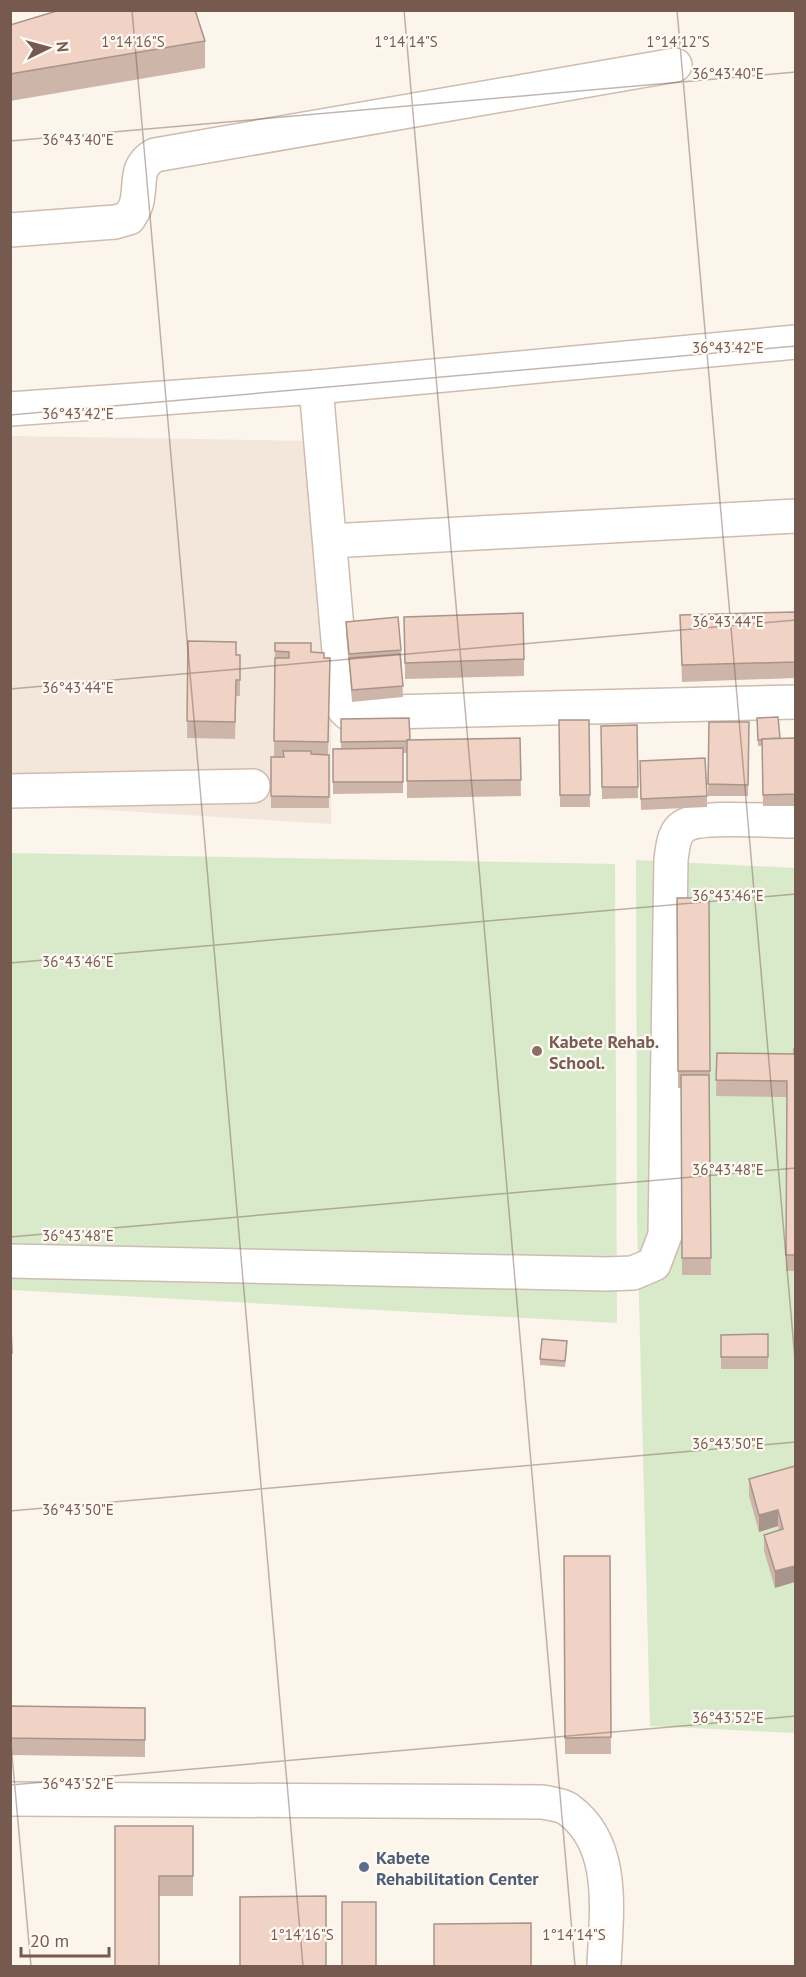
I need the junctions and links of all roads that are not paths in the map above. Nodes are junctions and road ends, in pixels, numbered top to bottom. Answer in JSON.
{"nodes":[{"id":1,"x":675,"y":65,"type":"dead end"},
{"id":2,"x":10,"y":230,"type":"edge"},
{"id":3,"x":795,"y":342,"type":"edge"},
{"id":4,"x":316,"y":387,"type":"junction"},
{"id":5,"x":10,"y":409,"type":"edge"},
{"id":6,"x":795,"y":516,"type":"edge"},
{"id":7,"x":330,"y":541,"type":"junction"},
{"id":8,"x":795,"y":702,"type":"edge"},
{"id":9,"x":253,"y":786,"type":"dead end"},
{"id":10,"x":10,"y":791,"type":"edge"},
{"id":11,"x":795,"y":821,"type":"edge"},
{"id":12,"x":10,"y":1261,"type":"edge"},
{"id":13,"x":10,"y":1799,"type":"edge"},
{"id":14,"x":604,"y":1966,"type":"edge"}],
"edges":[{"from":1,"to":2,"type":"street"},
{"from":3,"to":4,"type":"street"},
{"from":4,"to":5,"type":"street"},
{"from":4,"to":7,"type":"street"},
{"from":6,"to":7,"type":"street"},
{"from":7,"to":8,"type":"street"},
{"from":9,"to":10,"type":"street"},
{"from":11,"to":12,"type":"street"},
{"from":13,"to":14,"type":"street"}]}
